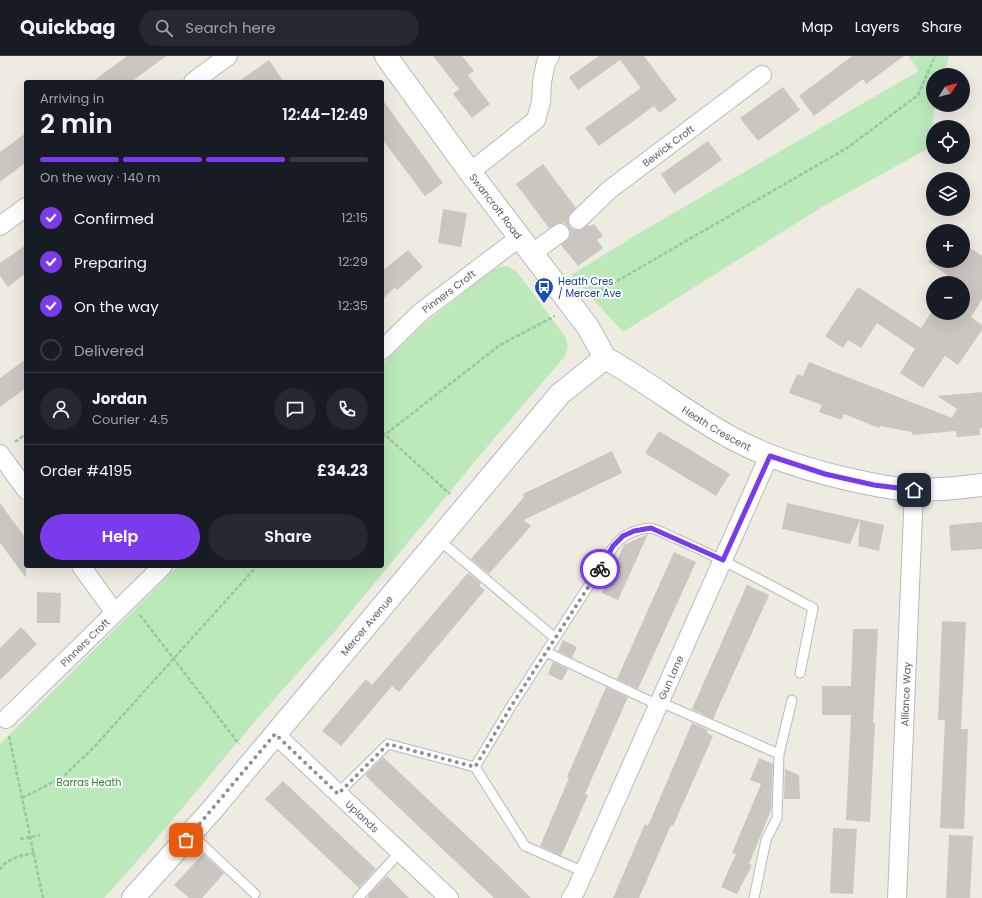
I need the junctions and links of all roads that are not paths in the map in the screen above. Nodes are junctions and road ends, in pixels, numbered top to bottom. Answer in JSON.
{"nodes":[{"id":1,"x":228,"y":56,"type":"edge"},
{"id":2,"x":386,"y":56,"type":"edge"},
{"id":3,"x":550,"y":56,"type":"edge"},
{"id":4,"x":762,"y":75,"type":"dead end"},
{"id":5,"x":196,"y":80,"type":"edge"},
{"id":6,"x":470,"y":172,"type":"junction"},
{"id":7,"x":24,"y":208,"type":"edge"},
{"id":8,"x":578,"y":220,"type":"dead end"},
{"id":9,"x":0,"y":226,"type":"edge"},
{"id":10,"x":560,"y":233,"type":"dead end"},
{"id":11,"x":519,"y":238,"type":"junction"},
{"id":12,"x":533,"y":255,"type":"junction"},
{"id":13,"x":384,"y":348,"type":"edge"},
{"id":14,"x":605,"y":358,"type":"junction"},
{"id":15,"x":0,"y":454,"type":"edge"},
{"id":16,"x":770,"y":456,"type":"junction"},
{"id":17,"x":982,"y":486,"type":"edge"},
{"id":18,"x":24,"y":487,"type":"edge"},
{"id":19,"x":914,"y":490,"type":"junction"},
{"id":20,"x":438,"y":539,"type":"junction"},
{"id":21,"x":723,"y":560,"type":"junction"},
{"id":22,"x":82,"y":568,"type":"edge"},
{"id":23,"x":161,"y":568,"type":"edge"},
{"id":24,"x":115,"y":613,"type":"junction"},
{"id":25,"x":555,"y":638,"type":"junction"},
{"id":26,"x":546,"y":652,"type":"junction"},
{"id":27,"x":800,"y":673,"type":"dead end"},
{"id":28,"x":792,"y":700,"type":"dead end"},
{"id":29,"x":659,"y":704,"type":"junction"},
{"id":30,"x":6,"y":719,"type":"road end"},
{"id":31,"x":275,"y":734,"type":"junction"},
{"id":32,"x":779,"y":754,"type":"junction"},
{"id":33,"x":475,"y":767,"type":"junction"},
{"id":34,"x":338,"y":794,"type":"junction"},
{"id":35,"x":191,"y":834,"type":"junction"},
{"id":36,"x":400,"y":852,"type":"junction"},
{"id":37,"x":584,"y":872,"type":"junction"},
{"id":38,"x":255,"y":894,"type":"dead end"},
{"id":39,"x":133,"y":898,"type":"edge"},
{"id":40,"x":358,"y":898,"type":"edge"},
{"id":41,"x":449,"y":898,"type":"edge"},
{"id":42,"x":571,"y":898,"type":"edge"},
{"id":43,"x":754,"y":898,"type":"edge"},
{"id":44,"x":897,"y":898,"type":"edge"}],
"edges":[{"from":1,"to":5,"type":"street"},
{"from":2,"to":6,"type":"street","name":"Swancroft Road"},
{"from":3,"to":6,"type":"street"},
{"from":4,"to":8,"type":"street","name":"Bewick Croft"},
{"from":6,"to":11,"type":"street","name":"Swancroft Road"},
{"from":7,"to":9,"type":"street"},
{"from":10,"to":12,"type":"street"},
{"from":11,"to":12,"type":"street","name":"Swancroft Road"},
{"from":11,"to":13,"type":"street","name":"Pinners Croft"},
{"from":12,"to":14,"type":"street","name":"Swancroft Road"},
{"from":14,"to":16,"type":"street","name":"Heath Crescent"},
{"from":14,"to":20,"type":"street","name":"Mercer Avenue"},
{"from":15,"to":18,"type":"street"},
{"from":16,"to":19,"type":"street","name":"Heath Crescent"},
{"from":16,"to":21,"type":"street","name":"Gun Lane"},
{"from":17,"to":19,"type":"street","name":"Heath Crescent"},
{"from":19,"to":44,"type":"street","name":"Alliance Way"},
{"from":20,"to":25,"type":"lane"},
{"from":20,"to":31,"type":"street","name":"Mercer Avenue"},
{"from":21,"to":25,"type":"lane"},
{"from":21,"to":27,"type":"lane"},
{"from":21,"to":29,"type":"street","name":"Gun Lane"},
{"from":22,"to":24,"type":"street"},
{"from":23,"to":24,"type":"street","name":"Pinners Croft"},
{"from":24,"to":30,"type":"street","name":"Pinners Croft"},
{"from":25,"to":26,"type":"lane"},
{"from":26,"to":29,"type":"lane"},
{"from":26,"to":33,"type":"lane"},
{"from":28,"to":32,"type":"lane"},
{"from":29,"to":32,"type":"lane"},
{"from":29,"to":37,"type":"street","name":"Gun Lane"},
{"from":31,"to":34,"type":"street","name":"Uplands"},
{"from":31,"to":35,"type":"street","name":"Mercer Avenue"},
{"from":32,"to":43,"type":"lane"},
{"from":33,"to":34,"type":"lane"},
{"from":33,"to":37,"type":"lane"},
{"from":34,"to":36,"type":"street","name":"Uplands"},
{"from":35,"to":38,"type":"lane"},
{"from":35,"to":39,"type":"street","name":"Mercer Avenue"},
{"from":36,"to":40,"type":"lane"},
{"from":36,"to":41,"type":"street","name":"Uplands"},
{"from":37,"to":42,"type":"street","name":"Gun Lane"}]}
